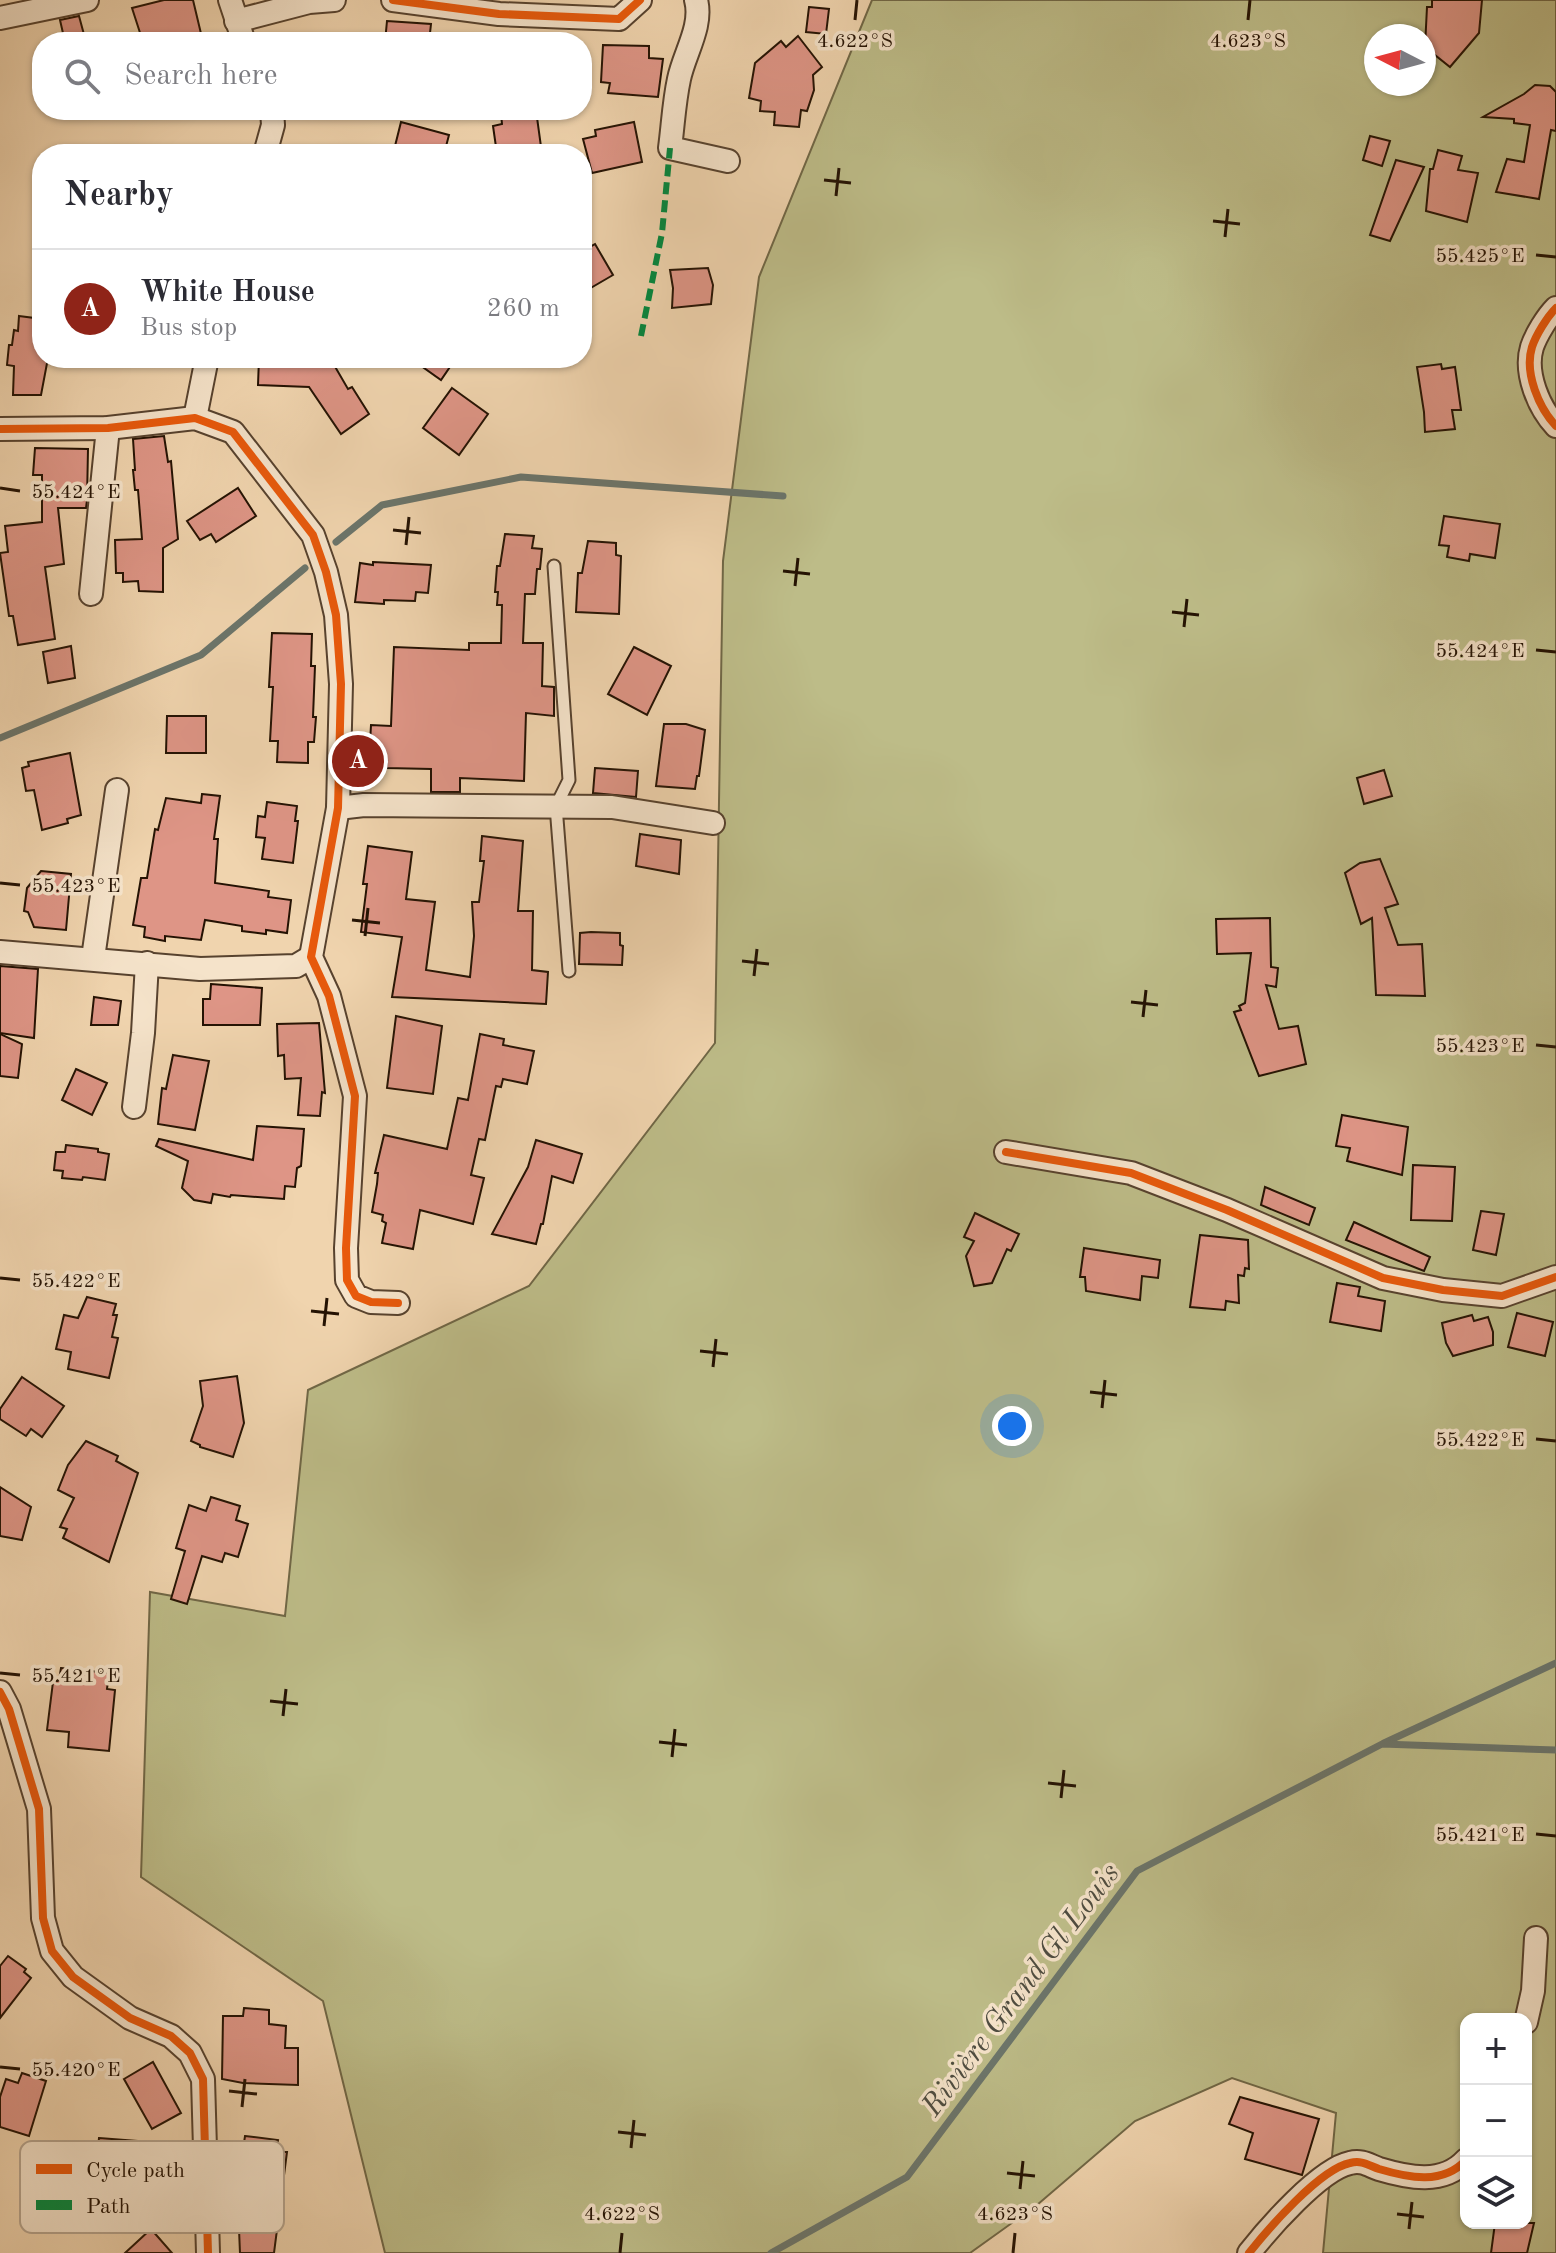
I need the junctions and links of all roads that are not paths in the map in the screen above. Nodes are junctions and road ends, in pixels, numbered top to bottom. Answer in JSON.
{"nodes":[{"id":1,"x":87,"y":0,"type":"edge"},
{"id":2,"x":334,"y":0,"type":"edge"},
{"id":3,"x":393,"y":0,"type":"edge"},
{"id":4,"x":640,"y":0,"type":"edge"},
{"id":5,"x":696,"y":0,"type":"edge"},
{"id":6,"x":233,"y":10,"type":"edge"},
{"id":7,"x":0,"y":18,"type":"edge"},
{"id":8,"x":241,"y":32,"type":"edge"},
{"id":9,"x":273,"y":120,"type":"edge"},
{"id":10,"x":268,"y":144,"type":"edge"},
{"id":11,"x":728,"y":161,"type":"dead end"},
{"id":12,"x":1556,"y":308,"type":"edge"},
{"id":13,"x":205,"y":368,"type":"edge"},
{"id":14,"x":195,"y":418,"type":"junction"},
{"id":15,"x":1556,"y":426,"type":"edge"},
{"id":16,"x":108,"y":428,"type":"junction"},
{"id":17,"x":0,"y":429,"type":"edge"},
{"id":18,"x":554,"y":566,"type":"dead end"},
{"id":19,"x":91,"y":594,"type":"dead end"},
{"id":20,"x":117,"y":790,"type":"dead end"},
{"id":21,"x":556,"y":806,"type":"junction"},
{"id":22,"x":338,"y":808,"type":"junction"},
{"id":23,"x":713,"y":823,"type":"dead end"},
{"id":24,"x":0,"y":952,"type":"edge"},
{"id":25,"x":311,"y":957,"type":"junction"},
{"id":26,"x":93,"y":958,"type":"junction"},
{"id":27,"x":147,"y":963,"type":"junction"},
{"id":28,"x":569,"y":971,"type":"dead end"},
{"id":29,"x":134,"y":1107,"type":"dead end"},
{"id":30,"x":1006,"y":1152,"type":"dead end"},
{"id":31,"x":1556,"y":1277,"type":"edge"},
{"id":32,"x":398,"y":1303,"type":"dead end"},
{"id":33,"x":0,"y":1692,"type":"edge"},
{"id":34,"x":1536,"y":1938,"type":"dead end"},
{"id":35,"x":1528,"y":2013,"type":"edge"},
{"id":36,"x":205,"y":2141,"type":"edge"},
{"id":37,"x":1460,"y":2167,"type":"edge"},
{"id":38,"x":207,"y":2233,"type":"edge"},
{"id":39,"x":208,"y":2253,"type":"edge"},
{"id":40,"x":1249,"y":2253,"type":"edge"}],
"edges":[{"from":1,"to":7,"type":"street"},
{"from":2,"to":6,"type":"street"},
{"from":3,"to":4,"type":"street"},
{"from":5,"to":11,"type":"street"},
{"from":6,"to":8,"type":"street"},
{"from":9,"to":10,"type":"street"},
{"from":12,"to":15,"type":"street"},
{"from":13,"to":14,"type":"street"},
{"from":14,"to":16,"type":"street"},
{"from":14,"to":22,"type":"street"},
{"from":16,"to":17,"type":"street"},
{"from":16,"to":19,"type":"street"},
{"from":18,"to":21,"type":"lane"},
{"from":20,"to":26,"type":"street"},
{"from":21,"to":22,"type":"street"},
{"from":21,"to":23,"type":"street"},
{"from":21,"to":28,"type":"lane"},
{"from":22,"to":25,"type":"street"},
{"from":24,"to":26,"type":"street"},
{"from":25,"to":27,"type":"street"},
{"from":25,"to":32,"type":"street"},
{"from":26,"to":27,"type":"street"},
{"from":27,"to":29,"type":"street"},
{"from":30,"to":31,"type":"street"},
{"from":33,"to":36,"type":"street"},
{"from":34,"to":35,"type":"street"},
{"from":37,"to":40,"type":"street"},
{"from":38,"to":39,"type":"street"}]}
